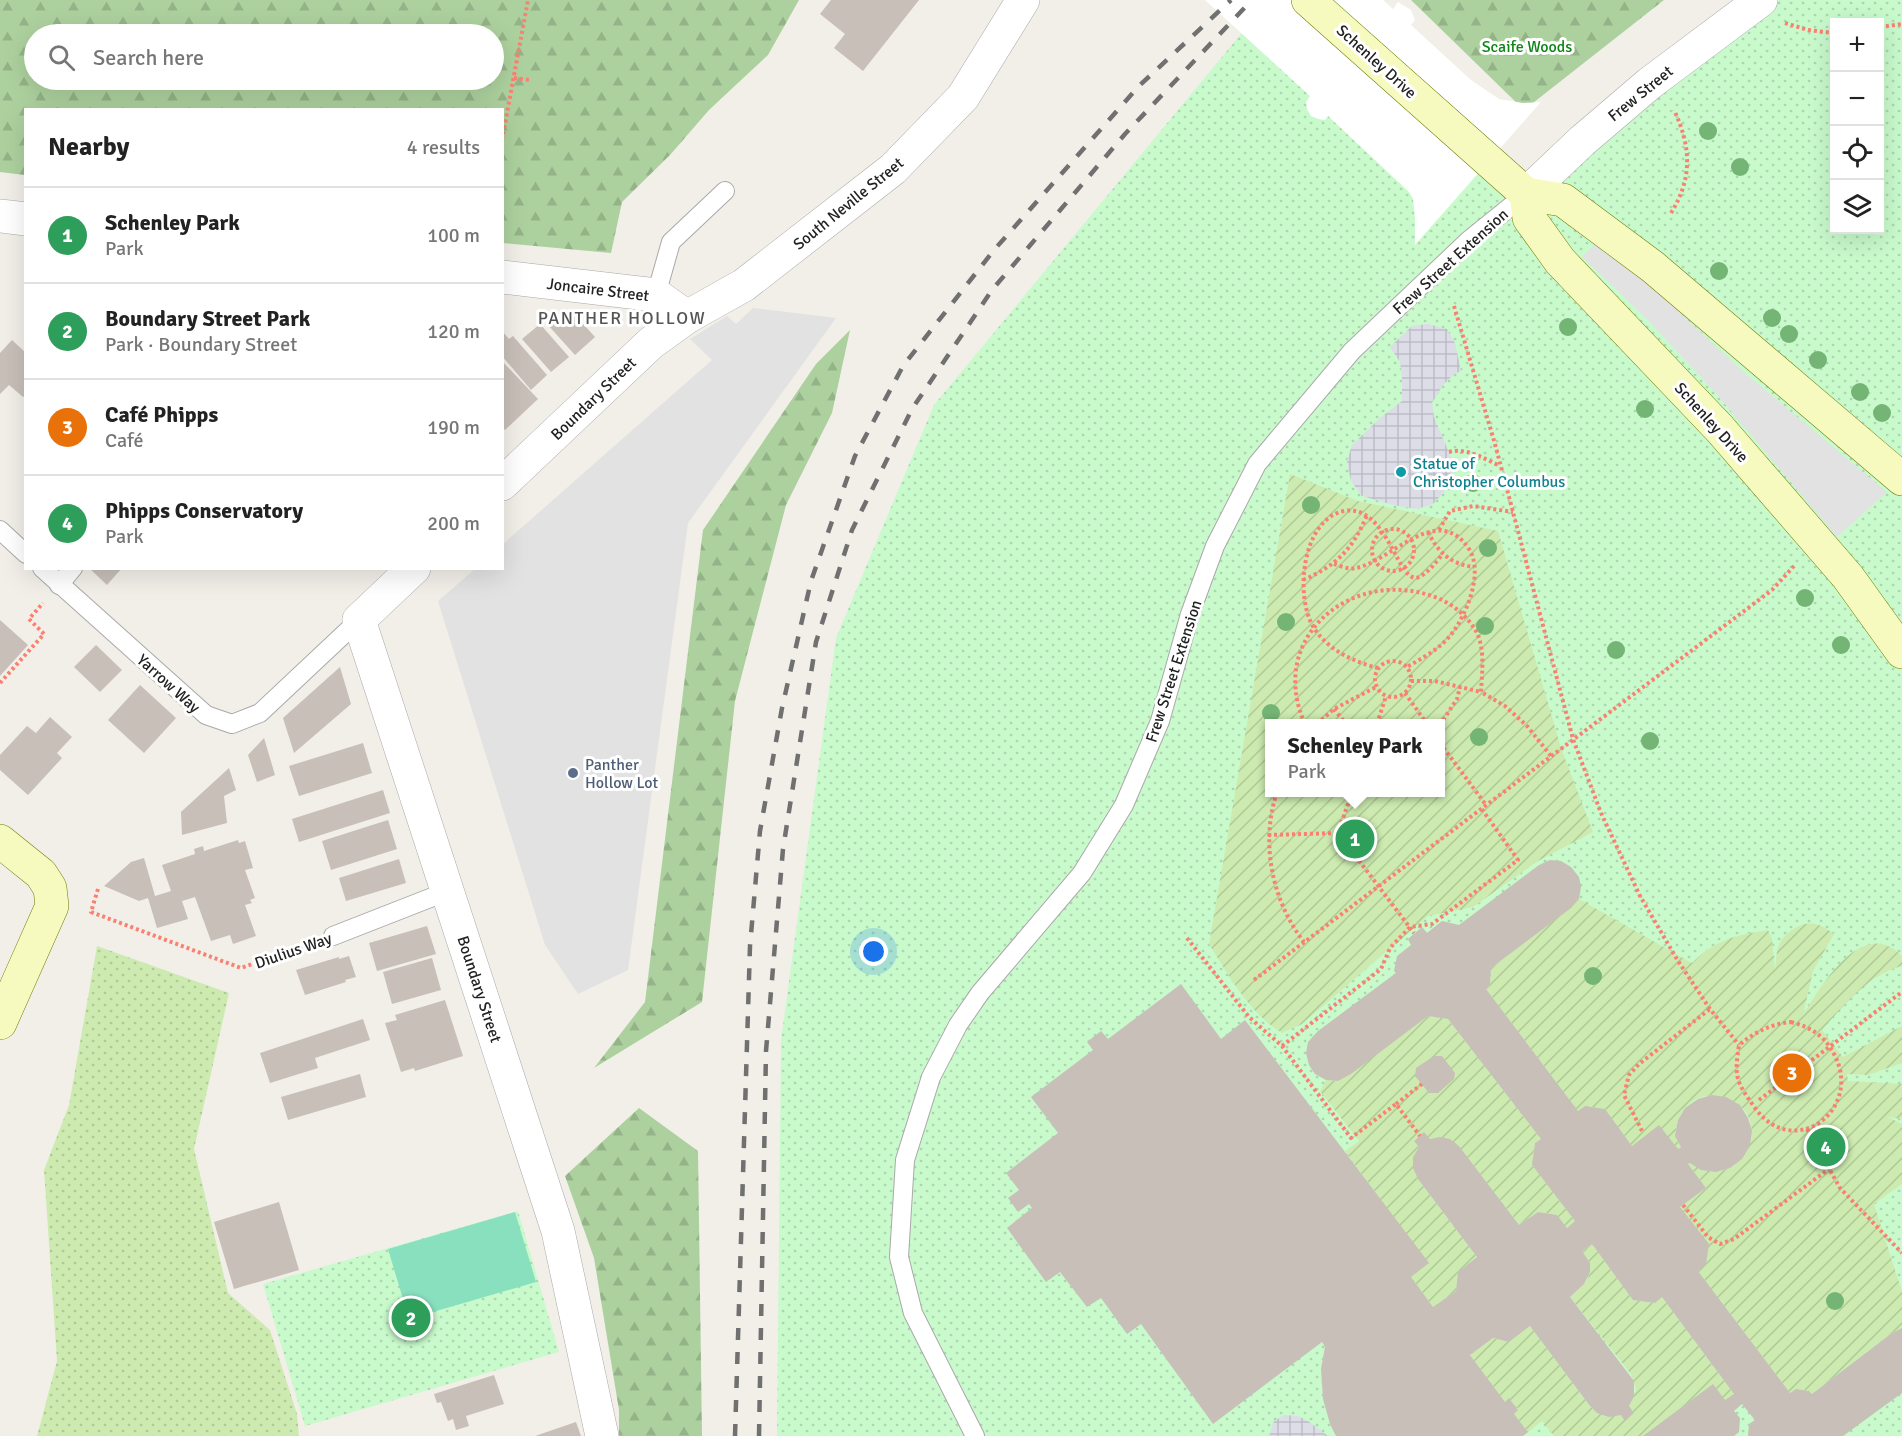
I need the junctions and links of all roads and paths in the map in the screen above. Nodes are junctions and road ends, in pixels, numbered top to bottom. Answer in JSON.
{"nodes":[{"id":1,"x":528,"y":0,"type":"edge"},
{"id":2,"x":1023,"y":0,"type":"edge"},
{"id":3,"x":1308,"y":0,"type":"edge"},
{"id":4,"x":1761,"y":0,"type":"edge"},
{"id":5,"x":1784,"y":23,"type":"dead end"},
{"id":6,"x":1902,"y":24,"type":"edge"},
{"id":7,"x":1884,"y":26,"type":"edge"},
{"id":8,"x":1830,"y":33,"type":"edge"},
{"id":9,"x":514,"y":78,"type":"junction"},
{"id":10,"x":530,"y":80,"type":"dead end"},
{"id":11,"x":1674,"y":110,"type":"dead end"},
{"id":12,"x":504,"y":130,"type":"edge"},
{"id":13,"x":725,"y":191,"type":"dead end"},
{"id":14,"x":1526,"y":194,"type":"junction"},
{"id":15,"x":1671,"y":213,"type":"dead end"},
{"id":16,"x":0,"y":216,"type":"edge"},
{"id":17,"x":24,"y":219,"type":"edge"},
{"id":18,"x":504,"y":277,"type":"edge"},
{"id":19,"x":656,"y":295,"type":"junction"},
{"id":20,"x":1454,"y":306,"type":"dead end"},
{"id":21,"x":687,"y":317,"type":"junction"},
{"id":22,"x":1449,"y":452,"type":"dead end"},
{"id":23,"x":1501,"y":466,"type":"junction"},
{"id":24,"x":1902,"y":479,"type":"edge"},
{"id":25,"x":504,"y":482,"type":"edge"},
{"id":26,"x":1513,"y":512,"type":"junction"},
{"id":27,"x":1367,"y":515,"type":"junction"},
{"id":28,"x":0,"y":530,"type":"edge"},
{"id":29,"x":1439,"y":530,"type":"junction"},
{"id":30,"x":1383,"y":532,"type":"junction"},
{"id":31,"x":1428,"y":532,"type":"junction"},
{"id":32,"x":1412,"y":540,"type":"junction"},
{"id":33,"x":1816,"y":542,"type":"junction"},
{"id":34,"x":1393,"y":550,"type":"junction"},
{"id":35,"x":24,"y":552,"type":"edge"},
{"id":36,"x":1442,"y":555,"type":"junction"},
{"id":37,"x":1375,"y":560,"type":"junction"},
{"id":38,"x":1334,"y":564,"type":"junction"},
{"id":39,"x":1474,"y":567,"type":"junction"},
{"id":40,"x":1404,"y":569,"type":"junction"},
{"id":41,"x":44,"y":570,"type":"edge"},
{"id":42,"x":71,"y":570,"type":"edge"},
{"id":43,"x":412,"y":570,"type":"edge"},
{"id":44,"x":1302,"y":580,"type":"junction"},
{"id":45,"x":59,"y":585,"type":"junction"},
{"id":46,"x":1463,"y":615,"type":"junction"},
{"id":47,"x":359,"y":620,"type":"junction"},
{"id":48,"x":1313,"y":627,"type":"junction"},
{"id":49,"x":1902,"y":652,"type":"edge"},
{"id":50,"x":1407,"y":667,"type":"junction"},
{"id":51,"x":1378,"y":668,"type":"junction"},
{"id":52,"x":1411,"y":681,"type":"junction"},
{"id":53,"x":0,"y":683,"type":"edge"},
{"id":54,"x":1376,"y":687,"type":"junction"},
{"id":55,"x":1460,"y":687,"type":"junction"},
{"id":56,"x":1481,"y":692,"type":"junction"},
{"id":57,"x":1405,"y":693,"type":"junction"},
{"id":58,"x":1386,"y":696,"type":"junction"},
{"id":59,"x":1334,"y":709,"type":"junction"},
{"id":60,"x":1303,"y":719,"type":"edge"},
{"id":61,"x":1322,"y":719,"type":"edge"},
{"id":62,"x":1343,"y":719,"type":"edge"},
{"id":63,"x":1378,"y":719,"type":"edge"},
{"id":64,"x":1423,"y":719,"type":"edge"},
{"id":65,"x":1444,"y":719,"type":"edge"},
{"id":66,"x":1573,"y":739,"type":"junction"},
{"id":67,"x":1445,"y":750,"type":"edge"},
{"id":68,"x":1551,"y":756,"type":"junction"},
{"id":69,"x":1276,"y":797,"type":"edge"},
{"id":70,"x":1350,"y":797,"type":"edge"},
{"id":71,"x":1483,"y":807,"type":"junction"},
{"id":72,"x":1338,"y":833,"type":"junction"},
{"id":73,"x":1268,"y":835,"type":"junction"},
{"id":74,"x":0,"y":841,"type":"edge"},
{"id":75,"x":1377,"y":887,"type":"junction"},
{"id":76,"x":98,"y":889,"type":"dead end"},
{"id":77,"x":448,"y":891,"type":"junction"},
{"id":78,"x":1410,"y":927,"type":"junction"},
{"id":79,"x":1414,"y":933,"type":"dead end"},
{"id":80,"x":333,"y":936,"type":"joint"},
{"id":81,"x":1187,"y":938,"type":"dead end"},
{"id":82,"x":1304,"y":942,"type":"junction"},
{"id":83,"x":1254,"y":980,"type":"dead end"},
{"id":84,"x":1902,"y":992,"type":"edge"},
{"id":85,"x":1710,"y":1009,"type":"junction"},
{"id":86,"x":0,"y":1023,"type":"edge"},
{"id":87,"x":1739,"y":1045,"type":"junction"},
{"id":88,"x":1282,"y":1046,"type":"junction"},
{"id":89,"x":1829,"y":1046,"type":"junction"},
{"id":90,"x":1422,"y":1084,"type":"dead end"},
{"id":91,"x":1759,"y":1100,"type":"dead end"},
{"id":92,"x":1396,"y":1104,"type":"junction"},
{"id":93,"x":1807,"y":1129,"type":"junction"},
{"id":94,"x":1642,"y":1131,"type":"dead end"},
{"id":95,"x":1420,"y":1136,"type":"dead end"},
{"id":96,"x":1828,"y":1169,"type":"junction"},
{"id":97,"x":1683,"y":1205,"type":"dead end"},
{"id":98,"x":1902,"y":1253,"type":"edge"},
{"id":99,"x":602,"y":1436,"type":"edge"},
{"id":100,"x":975,"y":1436,"type":"edge"}],
"edges":[{"from":1,"to":9,"type":"path"},
{"from":2,"to":21,"type":"street","name":"South Neville Street"},
{"from":3,"to":14,"type":"main road","name":"Schenley Drive"},
{"from":4,"to":14,"type":"street","name":"Frew Street"},
{"from":5,"to":8,"type":"path"},
{"from":6,"to":7,"type":"path"},
{"from":9,"to":10,"type":"path"},
{"from":9,"to":12,"type":"path"},
{"from":11,"to":15,"type":"path"},
{"from":13,"to":19,"type":"lane"},
{"from":14,"to":24,"type":"main road"},
{"from":14,"to":33,"type":"main road","name":"Schenley Drive"},
{"from":14,"to":100,"type":"lane","name":"Frew Street Extension"},
{"from":16,"to":17,"type":"street"},
{"from":18,"to":19,"type":"street","name":"Joncaire Street"},
{"from":19,"to":21,"type":"street","name":"Joncaire Street"},
{"from":20,"to":23,"type":"path"},
{"from":21,"to":25,"type":"street","name":"Boundary Street"},
{"from":22,"to":23,"type":"path"},
{"from":23,"to":26,"type":"path"},
{"from":26,"to":29,"type":"path"},
{"from":26,"to":66,"type":"path"},
{"from":27,"to":30,"type":"path"},
{"from":27,"to":38,"type":"path"},
{"from":27,"to":44,"type":"path"},
{"from":28,"to":35,"type":"lane"},
{"from":29,"to":31,"type":"path"},
{"from":29,"to":39,"type":"path"},
{"from":30,"to":32,"type":"path"},
{"from":30,"to":34,"type":"path"},
{"from":30,"to":37,"type":"path"},
{"from":31,"to":32,"type":"path"},
{"from":31,"to":36,"type":"path"},
{"from":32,"to":34,"type":"path"},
{"from":32,"to":40,"type":"path"},
{"from":33,"to":49,"type":"main road","name":"Schenley Drive"},
{"from":33,"to":66,"type":"path"},
{"from":34,"to":37,"type":"path"},
{"from":34,"to":40,"type":"path"},
{"from":36,"to":39,"type":"path"},
{"from":36,"to":40,"type":"path"},
{"from":37,"to":38,"type":"path"},
{"from":37,"to":40,"type":"path"},
{"from":38,"to":44,"type":"path"},
{"from":39,"to":46,"type":"path"},
{"from":41,"to":45,"type":"lane","name":"Yarrow Way"},
{"from":42,"to":45,"type":"lane"},
{"from":43,"to":47,"type":"street"},
{"from":44,"to":48,"type":"path"},
{"from":45,"to":47,"type":"lane","name":"Yarrow Way"},
{"from":45,"to":53,"type":"path"},
{"from":46,"to":48,"type":"path"},
{"from":46,"to":50,"type":"path"},
{"from":46,"to":56,"type":"path"},
{"from":47,"to":77,"type":"street","name":"Boundary Street"},
{"from":48,"to":51,"type":"path"},
{"from":48,"to":60,"type":"path"},
{"from":50,"to":51,"type":"path"},
{"from":50,"to":52,"type":"path"},
{"from":51,"to":54,"type":"path"},
{"from":52,"to":55,"type":"path"},
{"from":52,"to":57,"type":"path"},
{"from":54,"to":58,"type":"path"},
{"from":54,"to":59,"type":"path"},
{"from":55,"to":56,"type":"path"},
{"from":55,"to":65,"type":"path"},
{"from":56,"to":68,"type":"path"},
{"from":57,"to":58,"type":"path"},
{"from":57,"to":64,"type":"path"},
{"from":58,"to":63,"type":"path"},
{"from":59,"to":61,"type":"path"},
{"from":59,"to":62,"type":"path"},
{"from":66,"to":68,"type":"path"},
{"from":66,"to":85,"type":"path"},
{"from":67,"to":71,"type":"path"},
{"from":68,"to":71,"type":"path"},
{"from":69,"to":73,"type":"path"},
{"from":70,"to":72,"type":"path"},
{"from":71,"to":75,"type":"path"},
{"from":71,"to":78,"type":"path"},
{"from":72,"to":73,"type":"path"},
{"from":72,"to":75,"type":"path"},
{"from":73,"to":82,"type":"path"},
{"from":74,"to":86,"type":"main road"},
{"from":75,"to":78,"type":"path"},
{"from":75,"to":82,"type":"path"},
{"from":76,"to":80,"type":"path","name":"Diulius Way"},
{"from":77,"to":80,"type":"lane","name":"Diulius Way"},
{"from":77,"to":99,"type":"street","name":"Boundary Street"},
{"from":78,"to":79,"type":"path"},
{"from":78,"to":88,"type":"path"},
{"from":81,"to":88,"type":"path"},
{"from":82,"to":83,"type":"path"},
{"from":84,"to":89,"type":"path"},
{"from":85,"to":87,"type":"path"},
{"from":85,"to":94,"type":"path"},
{"from":87,"to":89,"type":"path"},
{"from":87,"to":93,"type":"path"},
{"from":88,"to":92,"type":"path"},
{"from":89,"to":91,"type":"path"},
{"from":89,"to":93,"type":"path"},
{"from":90,"to":92,"type":"path"},
{"from":92,"to":95,"type":"path"},
{"from":93,"to":96,"type":"path"},
{"from":96,"to":97,"type":"path"},
{"from":96,"to":98,"type":"path"}]}
